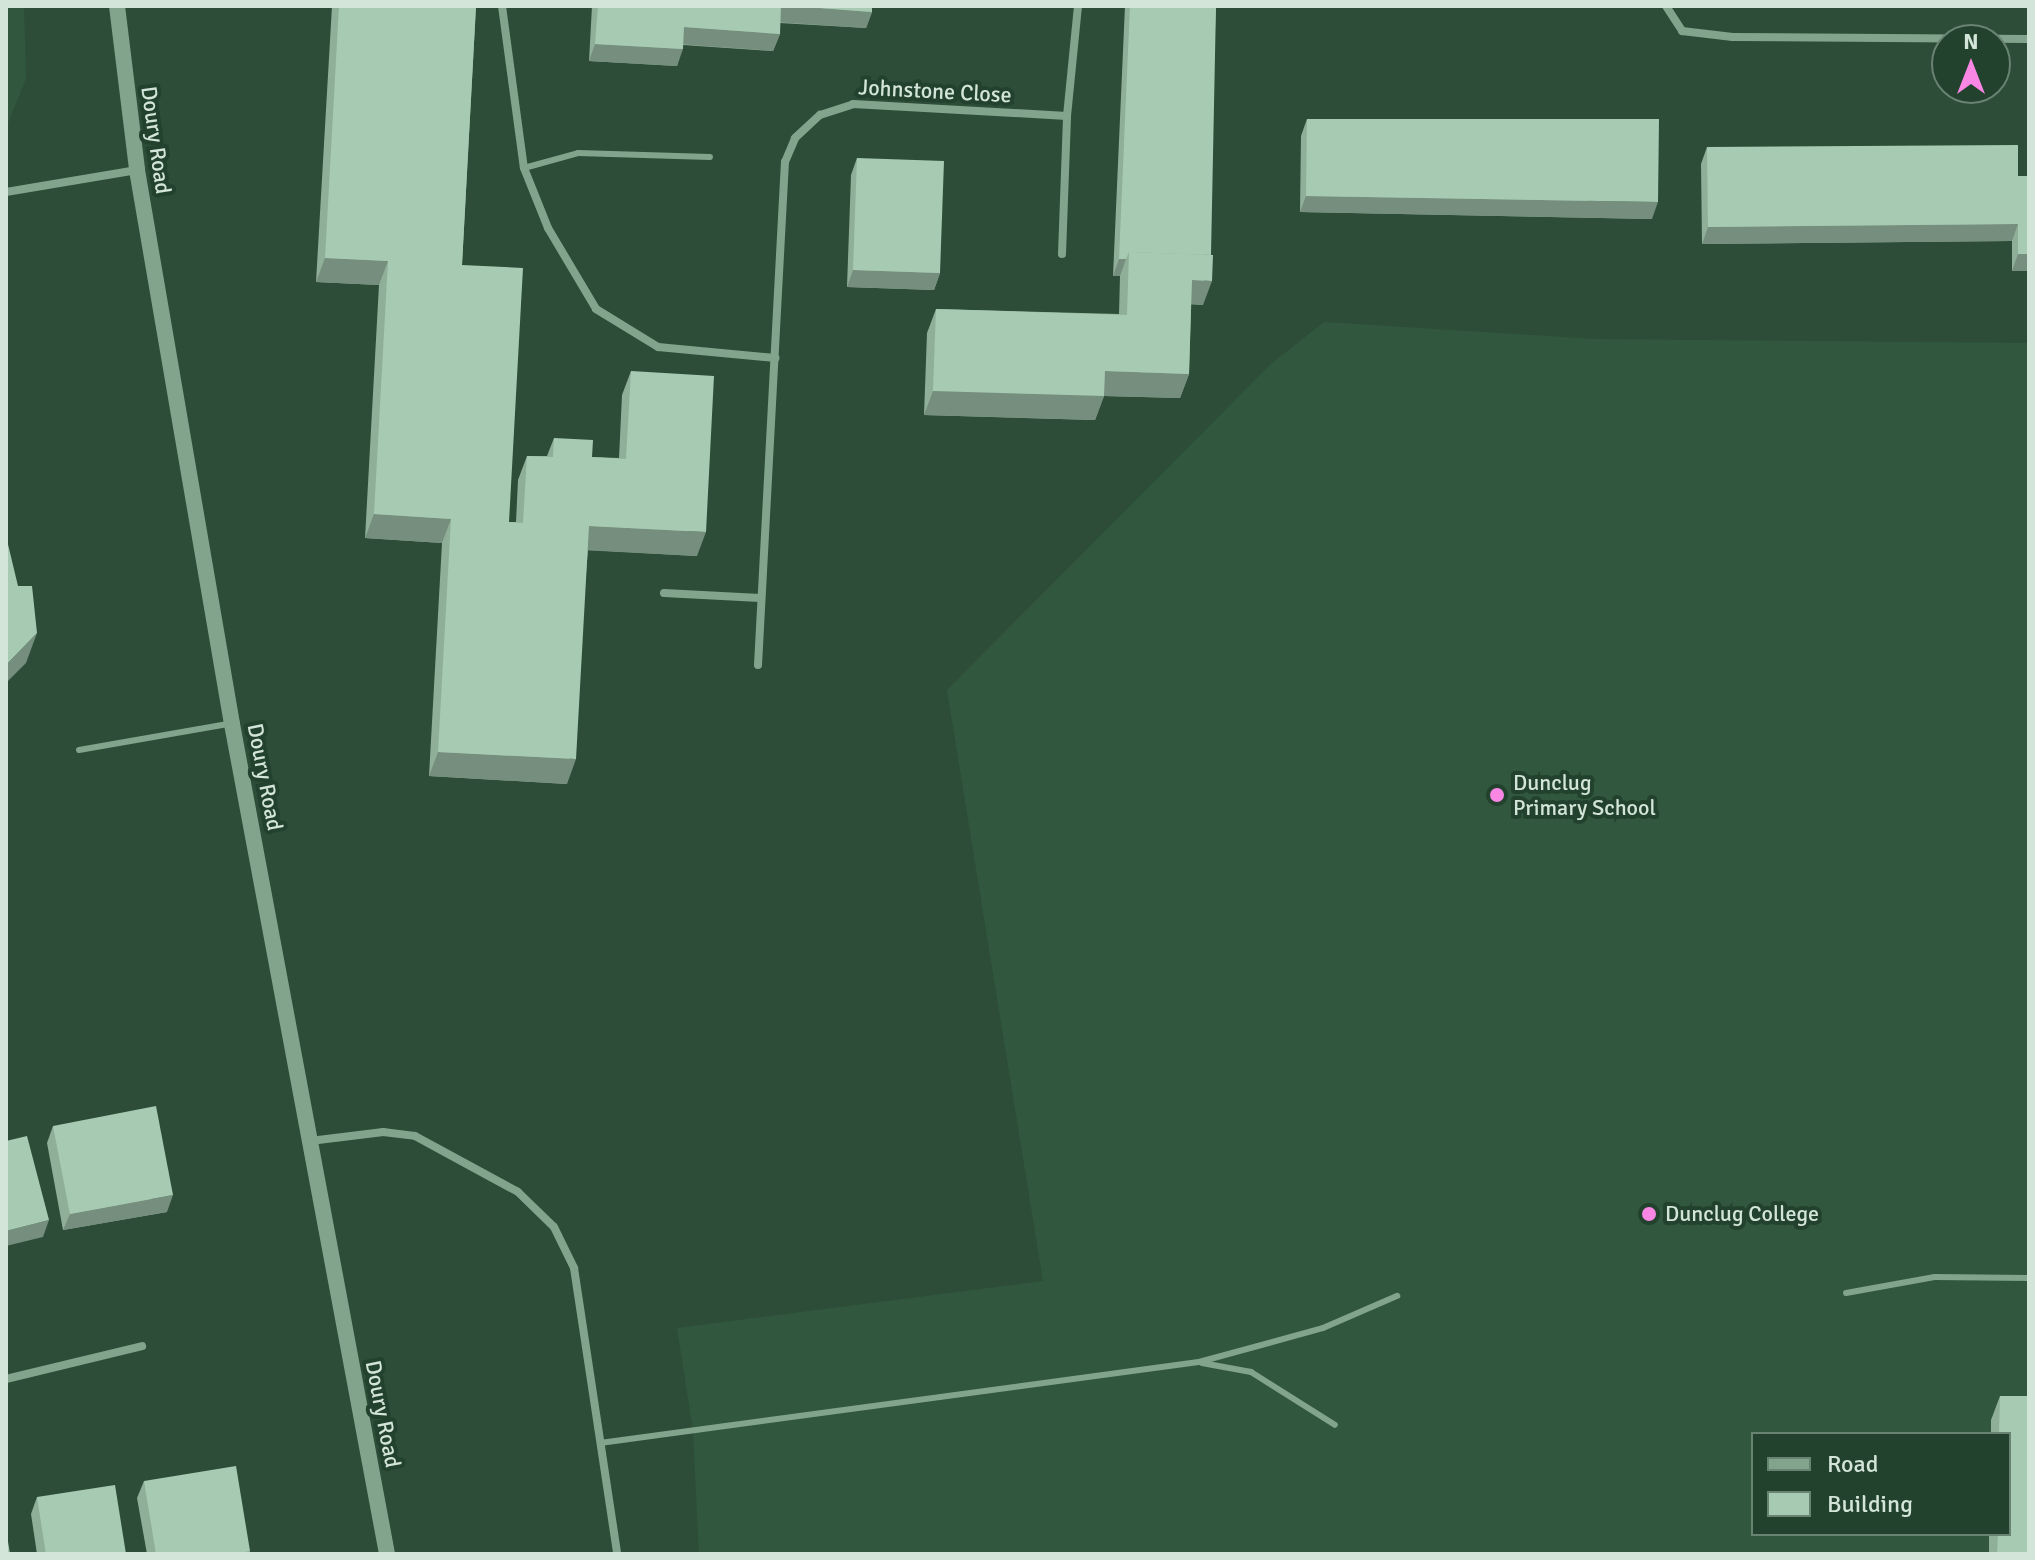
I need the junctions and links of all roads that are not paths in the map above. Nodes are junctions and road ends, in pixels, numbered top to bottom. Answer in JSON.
{"nodes":[{"id":1,"x":117,"y":6,"type":"edge"},
{"id":2,"x":502,"y":6,"type":"edge"},
{"id":3,"x":1078,"y":6,"type":"edge"},
{"id":4,"x":1666,"y":6,"type":"edge"},
{"id":5,"x":2029,"y":39,"type":"edge"},
{"id":6,"x":1067,"y":116,"type":"junction"},
{"id":7,"x":710,"y":157,"type":"dead end"},
{"id":8,"x":524,"y":168,"type":"junction"},
{"id":9,"x":137,"y":170,"type":"junction"},
{"id":10,"x":6,"y":192,"type":"edge"},
{"id":11,"x":1062,"y":254,"type":"dead end"},
{"id":12,"x":775,"y":358,"type":"junction"},
{"id":13,"x":664,"y":593,"type":"dead end"},
{"id":14,"x":760,"y":598,"type":"junction"},
{"id":15,"x":758,"y":665,"type":"dead end"},
{"id":16,"x":232,"y":724,"type":"junction"},
{"id":17,"x":79,"y":750,"type":"dead end"},
{"id":18,"x":309,"y":1141,"type":"junction"},
{"id":19,"x":2029,"y":1278,"type":"edge"},
{"id":20,"x":1846,"y":1293,"type":"dead end"},
{"id":21,"x":1397,"y":1296,"type":"dead end"},
{"id":22,"x":142,"y":1346,"type":"dead end"},
{"id":23,"x":1199,"y":1362,"type":"junction"},
{"id":24,"x":6,"y":1379,"type":"edge"},
{"id":25,"x":1335,"y":1425,"type":"dead end"},
{"id":26,"x":600,"y":1443,"type":"junction"},
{"id":27,"x":387,"y":1554,"type":"edge"},
{"id":28,"x":617,"y":1554,"type":"edge"}],
"edges":[{"from":1,"to":9,"type":"street","name":"Doury Road"},
{"from":2,"to":8,"type":"street"},
{"from":3,"to":6,"type":"street"},
{"from":4,"to":5,"type":"street"},
{"from":6,"to":11,"type":"street"},
{"from":6,"to":12,"type":"street","name":"Johnstone Close"},
{"from":7,"to":8,"type":"lane"},
{"from":8,"to":12,"type":"street"},
{"from":9,"to":10,"type":"street"},
{"from":9,"to":16,"type":"street","name":"Doury Road"},
{"from":12,"to":14,"type":"street","name":"Johnstone Close"},
{"from":13,"to":14,"type":"street"},
{"from":14,"to":15,"type":"street","name":"Johnstone Close"},
{"from":16,"to":17,"type":"lane"},
{"from":16,"to":18,"type":"street","name":"Doury Road"},
{"from":18,"to":26,"type":"street"},
{"from":18,"to":27,"type":"street","name":"Doury Road"},
{"from":19,"to":20,"type":"lane"},
{"from":21,"to":23,"type":"lane"},
{"from":22,"to":24,"type":"street"},
{"from":23,"to":25,"type":"lane"},
{"from":23,"to":26,"type":"lane"},
{"from":26,"to":28,"type":"street"}]}
